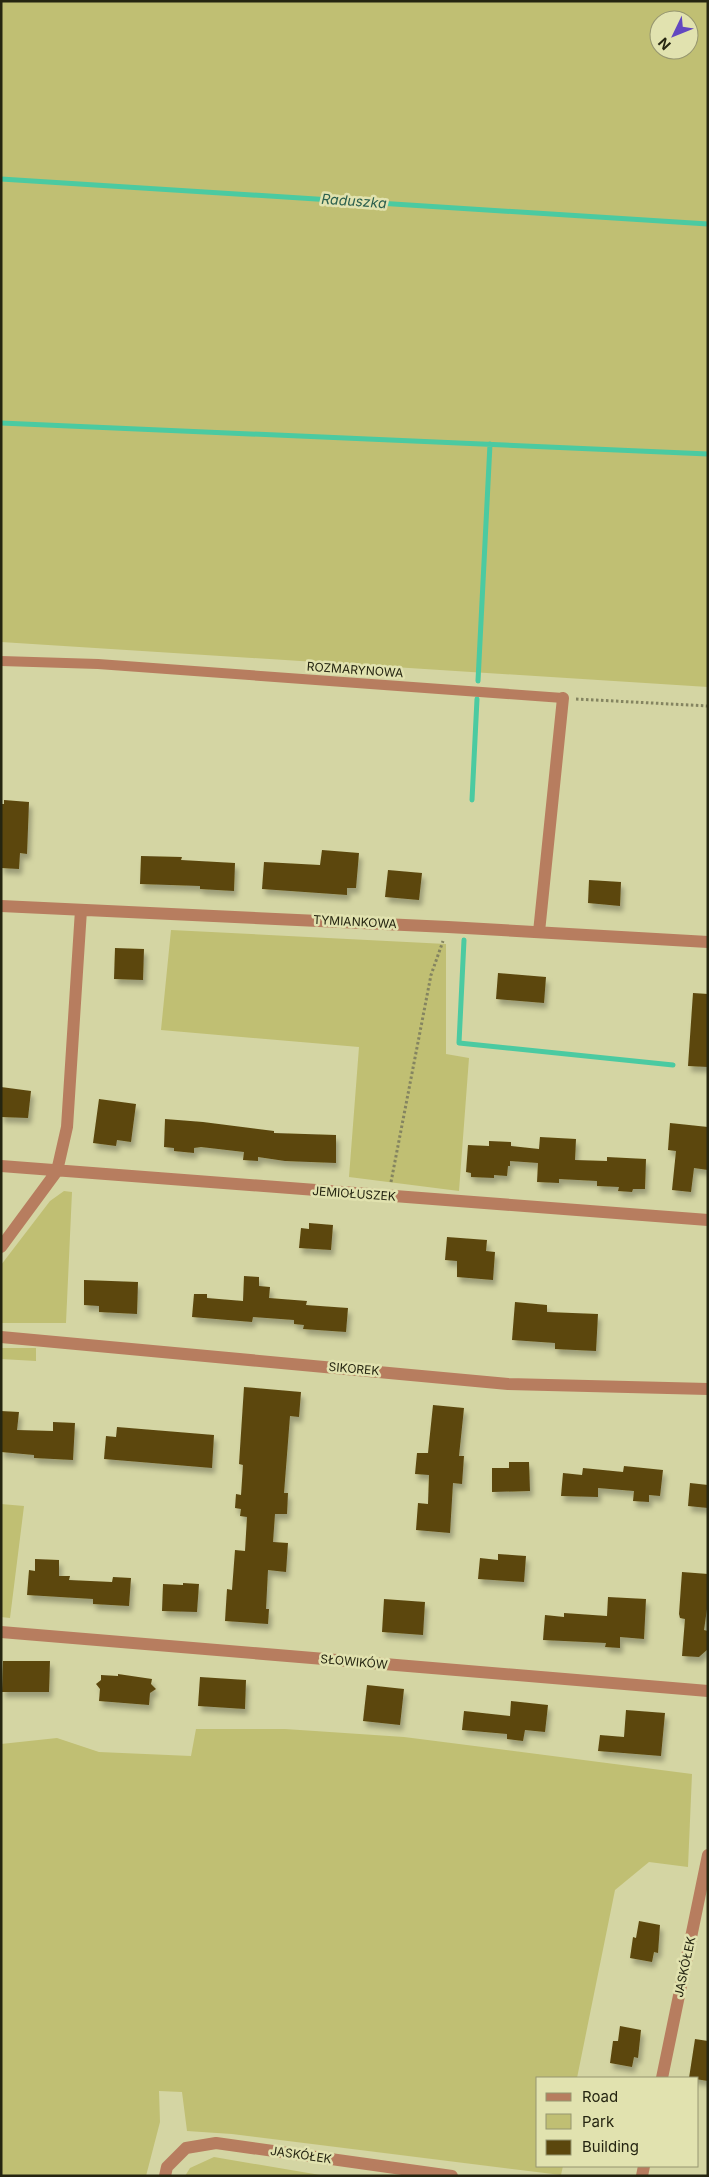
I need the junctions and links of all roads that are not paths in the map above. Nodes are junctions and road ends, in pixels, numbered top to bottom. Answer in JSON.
{"nodes":[{"id":1,"x":1,"y":661,"type":"edge"},
{"id":2,"x":563,"y":698,"type":"joint"},
{"id":3,"x":1,"y":906,"type":"edge"},
{"id":4,"x":81,"y":910,"type":"junction"},
{"id":5,"x":539,"y":932,"type":"junction"},
{"id":6,"x":708,"y":942,"type":"edge"},
{"id":7,"x":1,"y":1166,"type":"edge"},
{"id":8,"x":57,"y":1171,"type":"junction"},
{"id":9,"x":708,"y":1220,"type":"edge"},
{"id":10,"x":1,"y":1247,"type":"edge"},
{"id":11,"x":1,"y":1337,"type":"edge"},
{"id":12,"x":708,"y":1389,"type":"edge"},
{"id":13,"x":1,"y":1632,"type":"edge"},
{"id":14,"x":708,"y":1691,"type":"edge"},
{"id":15,"x":708,"y":1856,"type":"edge"},
{"id":16,"x":662,"y":2077,"type":"edge"},
{"id":17,"x":165,"y":2176,"type":"edge"},
{"id":18,"x":452,"y":2176,"type":"edge"}],
"edges":[{"from":1,"to":2,"type":"lane","name":"ROZMARYNOWA"},
{"from":2,"to":5,"type":"street"},
{"from":3,"to":4,"type":"street","name":"TYMIANKOWA"},
{"from":4,"to":5,"type":"street","name":"TYMIANKOWA"},
{"from":4,"to":8,"type":"street"},
{"from":5,"to":6,"type":"street","name":"TYMIANKOWA"},
{"from":7,"to":8,"type":"street","name":"JEMIOŁUSZEK"},
{"from":8,"to":9,"type":"street","name":"JEMIOŁUSZEK"},
{"from":8,"to":10,"type":"street"},
{"from":11,"to":12,"type":"street","name":"SIKOREK"},
{"from":13,"to":14,"type":"street","name":"SŁOWIKÓW"},
{"from":15,"to":16,"type":"street","name":"JASKÓŁEK"},
{"from":17,"to":18,"type":"street","name":"JASKÓŁEK"}]}
